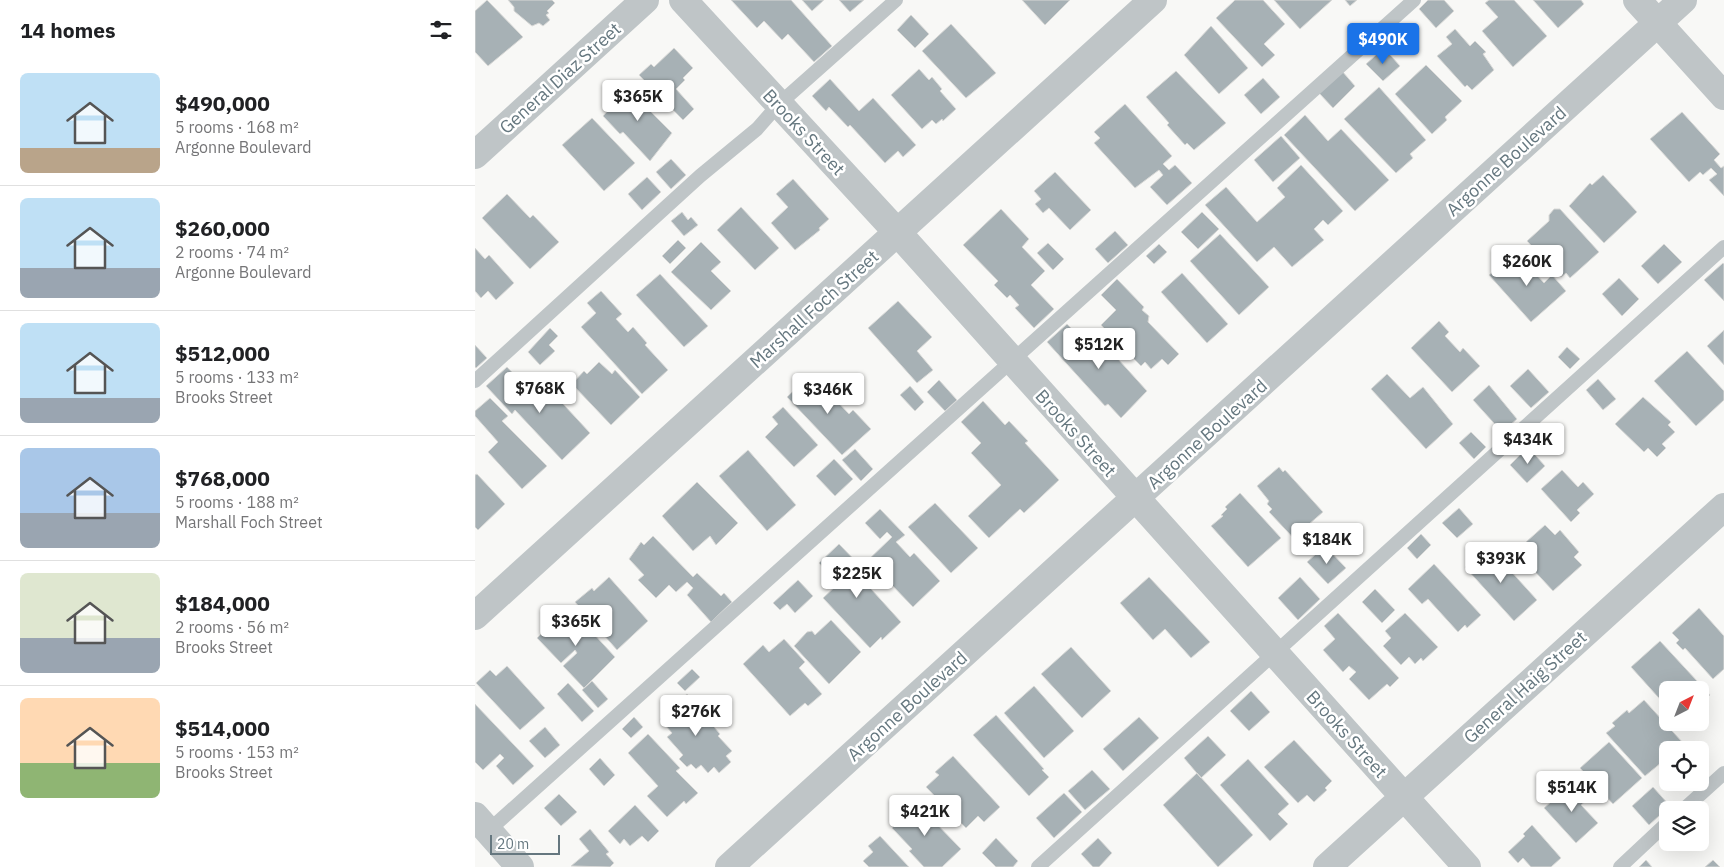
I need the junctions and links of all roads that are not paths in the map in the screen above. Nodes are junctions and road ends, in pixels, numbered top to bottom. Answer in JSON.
{"nodes":[{"id":1,"x":645,"y":0,"type":"edge"},
{"id":2,"x":683,"y":0,"type":"edge"},
{"id":3,"x":896,"y":0,"type":"edge"},
{"id":4,"x":1153,"y":0,"type":"edge"},
{"id":5,"x":1414,"y":0,"type":"edge"},
{"id":6,"x":1637,"y":0,"type":"edge"},
{"id":7,"x":1683,"y":0,"type":"edge"},
{"id":8,"x":1657,"y":22,"type":"junction"},
{"id":9,"x":1724,"y":96,"type":"edge"},
{"id":10,"x":779,"y":104,"type":"junction"},
{"id":11,"x":475,"y":155,"type":"edge"},
{"id":12,"x":898,"y":233,"type":"junction"},
{"id":13,"x":1724,"y":247,"type":"edge"},
{"id":14,"x":1011,"y":360,"type":"junction"},
{"id":15,"x":475,"y":381,"type":"edge"},
{"id":16,"x":1135,"y":499,"type":"junction"},
{"id":17,"x":1724,"y":507,"type":"edge"},
{"id":18,"x":475,"y":616,"type":"edge"},
{"id":19,"x":1275,"y":653,"type":"junction"},
{"id":20,"x":1724,"y":773,"type":"edge"},
{"id":21,"x":1403,"y":797,"type":"junction"},
{"id":22,"x":1693,"y":801,"type":"edge"},
{"id":23,"x":481,"y":823,"type":"edge"},
{"id":24,"x":1659,"y":831,"type":"edge"},
{"id":25,"x":519,"y":867,"type":"edge"},
{"id":26,"x":729,"y":867,"type":"edge"},
{"id":27,"x":1038,"y":867,"type":"edge"},
{"id":28,"x":1327,"y":867,"type":"edge"},
{"id":29,"x":1467,"y":867,"type":"edge"},
{"id":30,"x":1620,"y":867,"type":"edge"}],
"edges":[{"from":1,"to":11,"type":"street","name":"General Diaz Street"},
{"from":2,"to":10,"type":"street","name":"Brooks Street"},
{"from":3,"to":10,"type":"lane"},
{"from":4,"to":12,"type":"street","name":"Marshall Foch Street"},
{"from":5,"to":14,"type":"lane"},
{"from":6,"to":8,"type":"street"},
{"from":7,"to":8,"type":"street","name":"Argonne Boulevard"},
{"from":8,"to":9,"type":"street"},
{"from":8,"to":16,"type":"street","name":"Argonne Boulevard"},
{"from":10,"to":12,"type":"street","name":"Brooks Street"},
{"from":10,"to":15,"type":"lane"},
{"from":12,"to":14,"type":"street","name":"Brooks Street"},
{"from":12,"to":18,"type":"street","name":"Marshall Foch Street"},
{"from":13,"to":19,"type":"lane"},
{"from":14,"to":16,"type":"street","name":"Brooks Street"},
{"from":14,"to":23,"type":"lane"},
{"from":16,"to":19,"type":"street","name":"Brooks Street"},
{"from":16,"to":26,"type":"street","name":"Argonne Boulevard"},
{"from":17,"to":21,"type":"street","name":"General Haig Street"},
{"from":19,"to":21,"type":"street","name":"Brooks Street"},
{"from":19,"to":27,"type":"lane"},
{"from":20,"to":22,"type":"lane"},
{"from":21,"to":28,"type":"street","name":"General Haig Street"},
{"from":21,"to":29,"type":"street","name":"Brooks Street"},
{"from":23,"to":25,"type":"street"},
{"from":24,"to":30,"type":"lane"}]}
